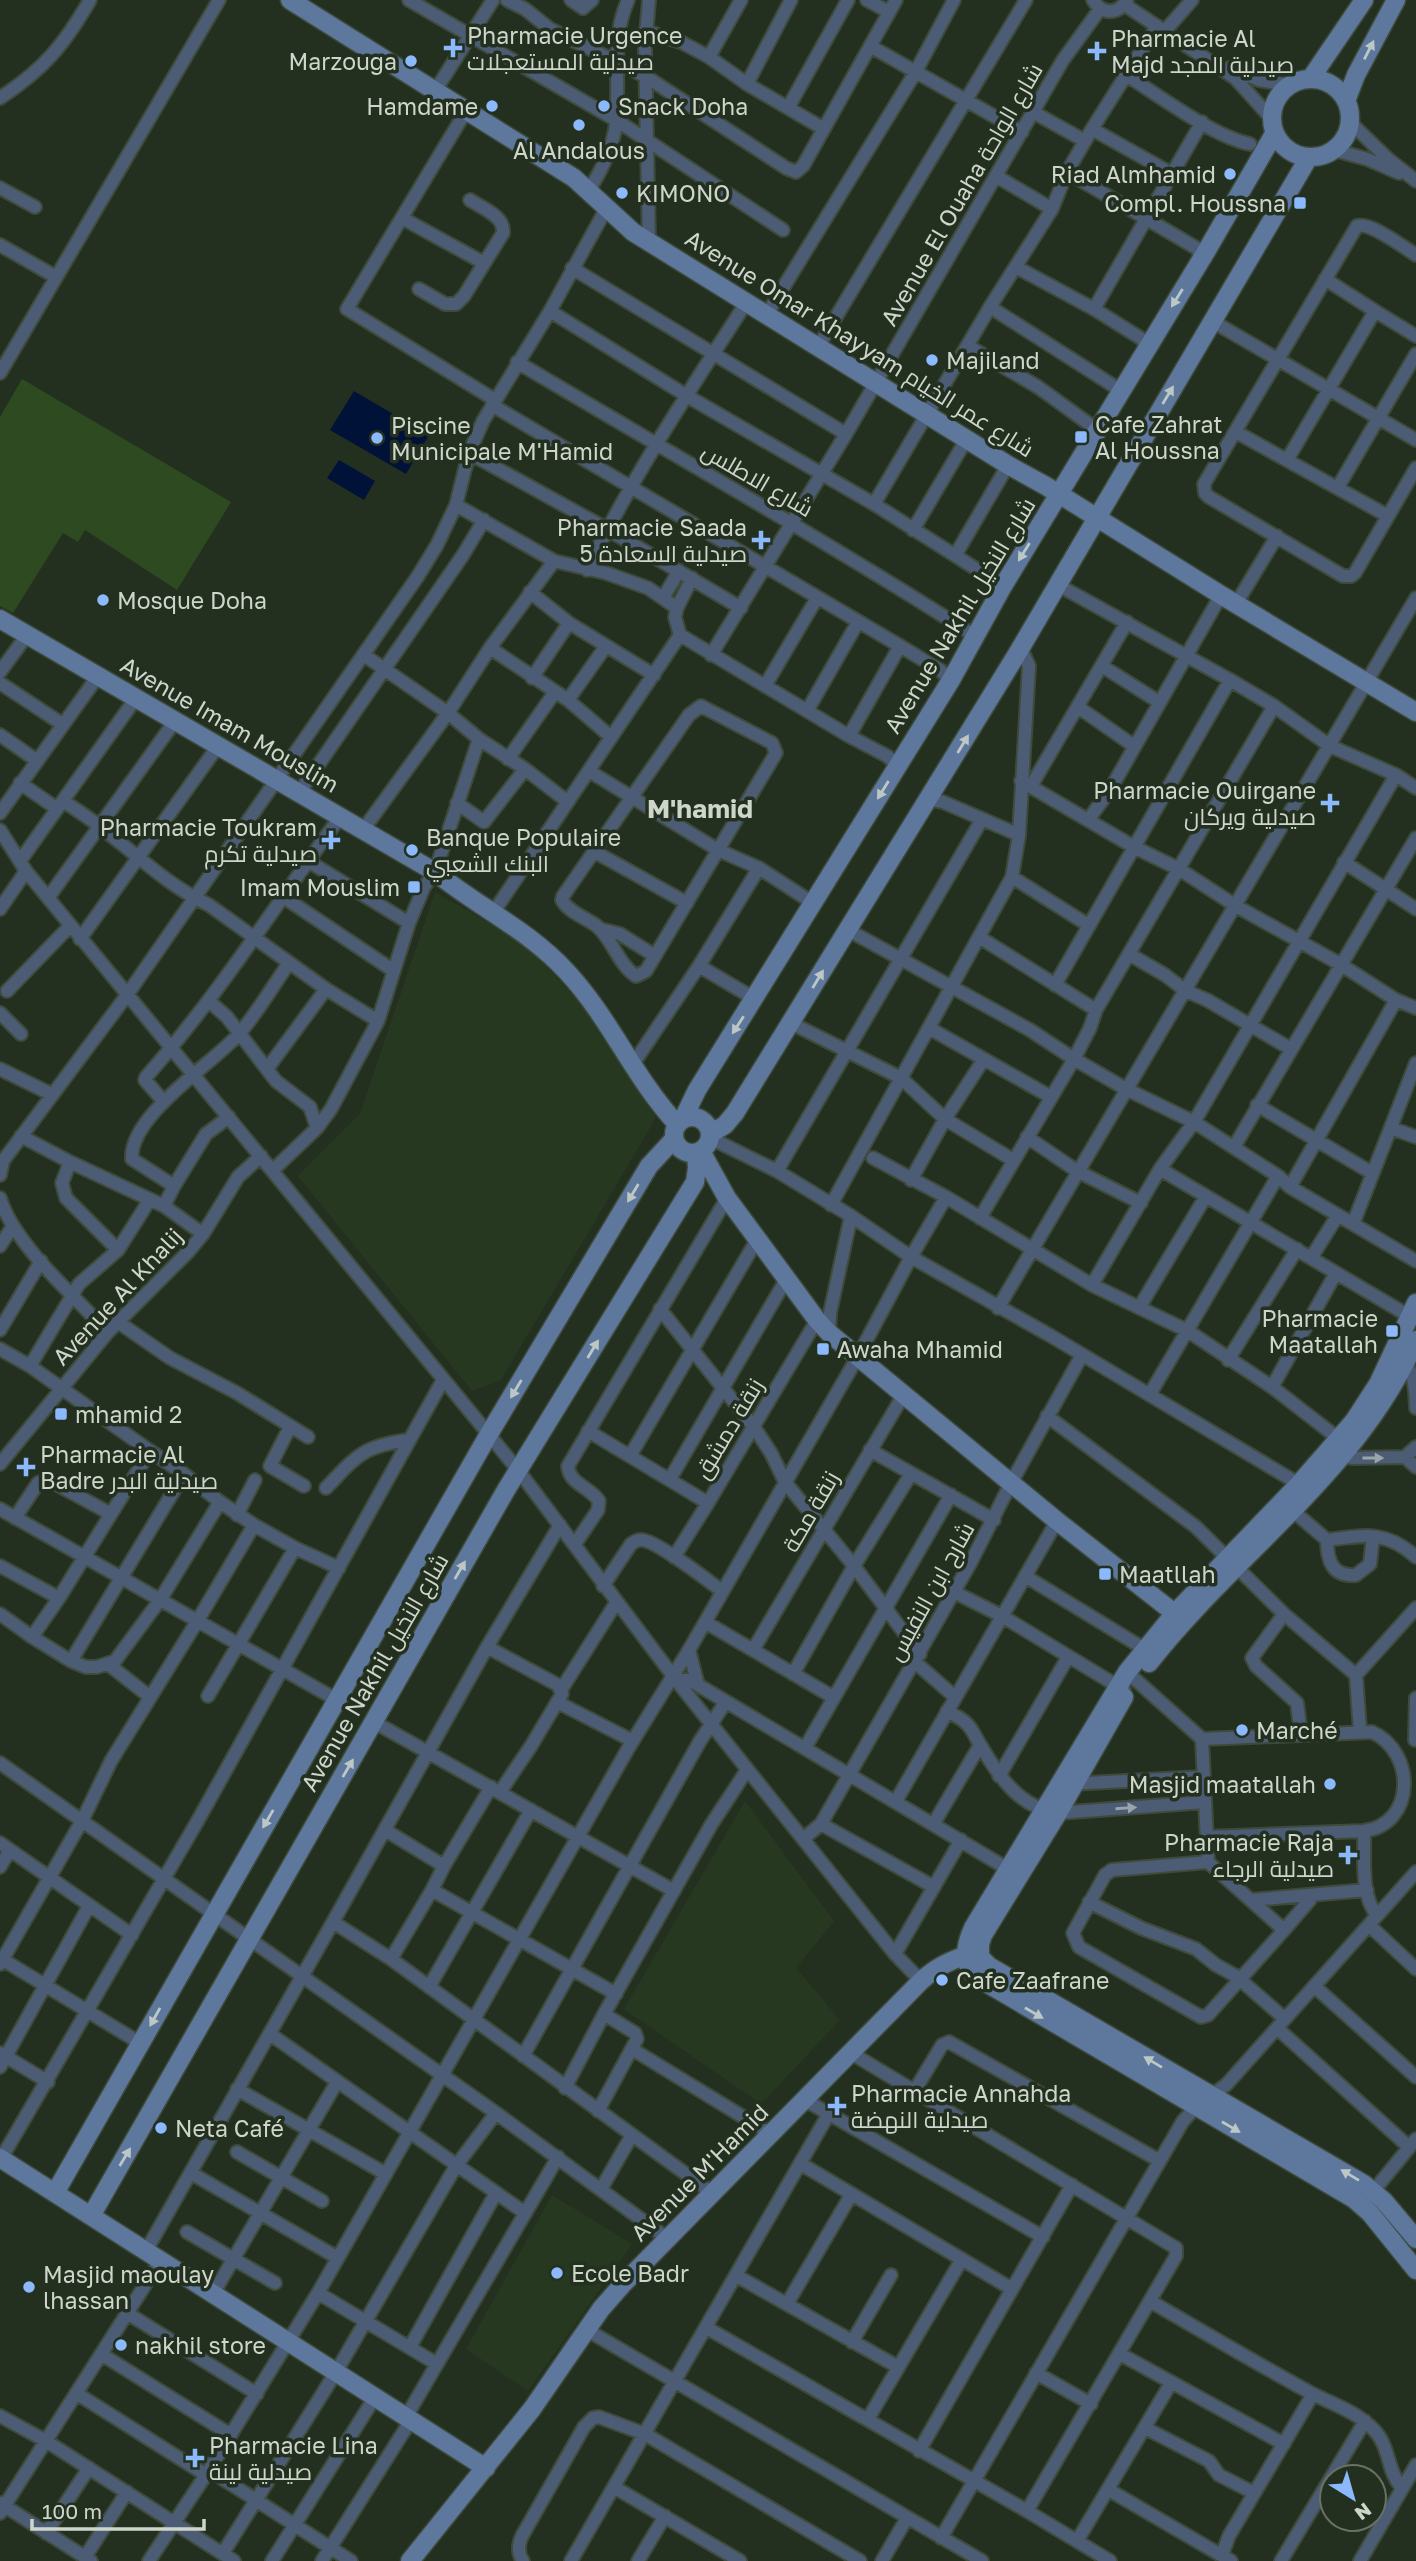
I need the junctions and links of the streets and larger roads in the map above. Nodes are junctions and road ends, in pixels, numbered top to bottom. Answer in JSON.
{"nodes":[{"id":1,"x":90,"y":0,"type":"edge"},
{"id":2,"x":219,"y":0,"type":"edge"},
{"id":3,"x":290,"y":0,"type":"edge"},
{"id":4,"x":409,"y":0,"type":"edge"},
{"id":5,"x":493,"y":0,"type":"edge"},
{"id":6,"x":507,"y":0,"type":"edge"},
{"id":7,"x":571,"y":0,"type":"edge"},
{"id":8,"x":592,"y":0,"type":"edge"},
{"id":9,"x":628,"y":0,"type":"edge"},
{"id":10,"x":741,"y":0,"type":"edge"},
{"id":11,"x":791,"y":0,"type":"edge"},
{"id":12,"x":848,"y":0,"type":"edge"},
{"id":13,"x":867,"y":0,"type":"edge"},
{"id":14,"x":896,"y":0,"type":"edge"},
{"id":15,"x":954,"y":0,"type":"edge"},
{"id":16,"x":1026,"y":0,"type":"edge"},
{"id":17,"x":1192,"y":0,"type":"edge"},
{"id":18,"x":1364,"y":0,"type":"edge"},
{"id":19,"x":1396,"y":0,"type":"edge"},
{"id":20,"x":645,"y":2,"type":"edge"},
{"id":21,"x":1126,"y":2,"type":"edge"},
{"id":22,"x":1096,"y":4,"type":"edge"},
{"id":23,"x":889,"y":12,"type":"junction"},
{"id":24,"x":1160,"y":29,"type":"junction"},
{"id":25,"x":645,"y":31,"type":"junction"},
{"id":26,"x":471,"y":36,"type":"junction"},
{"id":27,"x":870,"y":46,"type":"junction"},
{"id":28,"x":709,"y":57,"type":"junction"},
{"id":29,"x":1204,"y":57,"type":"junction"},
{"id":30,"x":616,"y":61,"type":"junction"},
{"id":31,"x":915,"y":72,"type":"junction"},
{"id":32,"x":1126,"y":75,"type":"junction"},
{"id":33,"x":645,"y":76,"type":"junction"},
{"id":34,"x":1311,"y":78,"type":"junction"},
{"id":35,"x":747,"y":85,"type":"junction"},
{"id":36,"x":1289,"y":85,"type":"junction"},
{"id":37,"x":435,"y":91,"type":"junction"},
{"id":38,"x":0,"y":98,"type":"edge"},
{"id":39,"x":1346,"y":101,"type":"junction"},
{"id":40,"x":967,"y":102,"type":"junction"},
{"id":41,"x":788,"y":108,"type":"junction"},
{"id":42,"x":466,"y":111,"type":"junction"},
{"id":43,"x":1033,"y":112,"type":"junction"},
{"id":44,"x":616,"y":120,"type":"junction"},
{"id":45,"x":1202,"y":122,"type":"junction"},
{"id":46,"x":1350,"y":122,"type":"junction"},
{"id":47,"x":1273,"y":126,"type":"junction"},
{"id":48,"x":1092,"y":129,"type":"junction"},
{"id":49,"x":824,"y":130,"type":"junction"},
{"id":50,"x":1022,"y":132,"type":"junction"},
{"id":51,"x":1085,"y":141,"type":"junction"},
{"id":52,"x":649,"y":143,"type":"junction"},
{"id":53,"x":1250,"y":144,"type":"dead end"},
{"id":54,"x":1334,"y":150,"type":"junction"},
{"id":55,"x":1309,"y":157,"type":"junction"},
{"id":56,"x":1067,"y":172,"type":"junction"},
{"id":57,"x":1174,"y":175,"type":"junction"},
{"id":58,"x":996,"y":176,"type":"junction"},
{"id":59,"x":1416,"y":181,"type":"edge"},
{"id":60,"x":0,"y":188,"type":"edge"},
{"id":61,"x":589,"y":190,"type":"junction"},
{"id":62,"x":470,"y":200,"type":"dead end"},
{"id":63,"x":35,"y":207,"type":"dead end"},
{"id":64,"x":606,"y":209,"type":"junction"},
{"id":65,"x":1052,"y":209,"type":"junction"},
{"id":66,"x":402,"y":218,"type":"junction"},
{"id":67,"x":1146,"y":220,"type":"junction"},
{"id":68,"x":783,"y":230,"type":"dead end"},
{"id":69,"x":649,"y":242,"type":"junction"},
{"id":70,"x":0,"y":245,"type":"edge"},
{"id":71,"x":1416,"y":255,"type":"edge"},
{"id":72,"x":1200,"y":260,"type":"junction"},
{"id":73,"x":484,"y":263,"type":"junction"},
{"id":74,"x":1016,"y":267,"type":"junction"},
{"id":75,"x":572,"y":268,"type":"junction"},
{"id":76,"x":56,"y":276,"type":"junction"},
{"id":77,"x":1325,"y":279,"type":"junction"},
{"id":78,"x":419,"y":289,"type":"dead end"},
{"id":79,"x":746,"y":303,"type":"junction"},
{"id":80,"x":990,"y":307,"type":"junction"},
{"id":81,"x":1094,"y":309,"type":"junction"},
{"id":82,"x":550,"y":310,"type":"junction"},
{"id":83,"x":1375,"y":310,"type":"junction"},
{"id":84,"x":767,"y":314,"type":"junction"},
{"id":85,"x":1212,"y":321,"type":"junction"},
{"id":86,"x":1416,"y":336,"type":"edge"},
{"id":87,"x":968,"y":346,"type":"junction"},
{"id":88,"x":818,"y":347,"type":"junction"},
{"id":89,"x":1147,"y":347,"type":"junction"},
{"id":90,"x":1416,"y":354,"type":"edge"},
{"id":91,"x":713,"y":355,"type":"junction"},
{"id":92,"x":1277,"y":359,"type":"junction"},
{"id":93,"x":517,"y":362,"type":"junction"},
{"id":94,"x":0,"y":373,"type":"edge"},
{"id":95,"x":876,"y":383,"type":"junction"},
{"id":96,"x":1329,"y":389,"type":"junction"},
{"id":97,"x":1120,"y":390,"type":"junction"},
{"id":98,"x":687,"y":396,"type":"junction"},
{"id":99,"x":493,"y":403,"type":"junction"},
{"id":100,"x":925,"y":415,"type":"junction"},
{"id":101,"x":1377,"y":417,"type":"junction"},
{"id":102,"x":1096,"y":429,"type":"junction"},
{"id":103,"x":1236,"y":432,"type":"junction"},
{"id":104,"x":846,"y":434,"type":"junction"},
{"id":105,"x":966,"y":440,"type":"junction"},
{"id":106,"x":1416,"y":440,"type":"edge"},
{"id":107,"x":656,"y":445,"type":"junction"},
{"id":108,"x":469,"y":453,"type":"junction"},
{"id":109,"x":1287,"y":460,"type":"junction"},
{"id":110,"x":1008,"y":465,"type":"junction"},
{"id":111,"x":1416,"y":468,"type":"edge"},
{"id":112,"x":822,"y":474,"type":"junction"},
{"id":113,"x":1338,"y":487,"type":"junction"},
{"id":114,"x":631,"y":488,"type":"junction"},
{"id":115,"x":1058,"y":493,"type":"junction"},
{"id":116,"x":874,"y":504,"type":"junction"},
{"id":117,"x":456,"y":505,"type":"junction"},
{"id":118,"x":1388,"y":516,"type":"junction"},
{"id":119,"x":1098,"y":518,"type":"junction"},
{"id":120,"x":484,"y":520,"type":"junction"},
{"id":121,"x":793,"y":523,"type":"junction"},
{"id":122,"x":607,"y":529,"type":"junction"},
{"id":123,"x":913,"y":530,"type":"junction"},
{"id":124,"x":1278,"y":536,"type":"junction"},
{"id":125,"x":956,"y":554,"type":"junction"},
{"id":126,"x":554,"y":561,"type":"junction"},
{"id":127,"x":766,"y":567,"type":"junction"},
{"id":128,"x":587,"y":570,"type":"junction"},
{"id":129,"x":679,"y":571,"type":"junction"},
{"id":130,"x":692,"y":578,"type":"junction"},
{"id":131,"x":1058,"y":585,"type":"junction"},
{"id":132,"x":1003,"y":586,"type":"junction"},
{"id":133,"x":530,"y":593,"type":"junction"},
{"id":134,"x":663,"y":598,"type":"junction"},
{"id":135,"x":817,"y":598,"type":"junction"},
{"id":136,"x":1416,"y":598,"type":"edge"},
{"id":137,"x":1228,"y":599,"type":"junction"},
{"id":138,"x":677,"y":608,"type":"junction"},
{"id":139,"x":741,"y":608,"type":"junction"},
{"id":140,"x":1412,"y":614,"type":"edge"},
{"id":141,"x":0,"y":619,"type":"edge"},
{"id":142,"x":858,"y":622,"type":"junction"},
{"id":143,"x":1127,"y":622,"type":"junction"},
{"id":144,"x":569,"y":623,"type":"junction"},
{"id":145,"x":27,"y":635,"type":"junction"},
{"id":146,"x":680,"y":635,"type":"junction"},
{"id":147,"x":975,"y":636,"type":"junction"},
{"id":148,"x":606,"y":646,"type":"junction"},
{"id":149,"x":900,"y":646,"type":"junction"},
{"id":150,"x":490,"y":648,"type":"junction"},
{"id":151,"x":1017,"y":654,"type":"junction"},
{"id":152,"x":364,"y":655,"type":"junction"},
{"id":153,"x":711,"y":655,"type":"junction"},
{"id":154,"x":1187,"y":657,"type":"junction"},
{"id":155,"x":1102,"y":666,"type":"junction"},
{"id":156,"x":384,"y":670,"type":"junction"},
{"id":157,"x":0,"y":672,"type":"edge"},
{"id":158,"x":654,"y":675,"type":"junction"},
{"id":159,"x":98,"y":676,"type":"junction"},
{"id":160,"x":533,"y":678,"type":"junction"},
{"id":161,"x":951,"y":680,"type":"junction"},
{"id":162,"x":1230,"y":680,"type":"junction"},
{"id":163,"x":1368,"y":681,"type":"junction"},
{"id":164,"x":0,"y":683,"type":"edge"},
{"id":165,"x":765,"y":686,"type":"junction"},
{"id":166,"x":555,"y":692,"type":"junction"},
{"id":167,"x":136,"y":698,"type":"junction"},
{"id":168,"x":568,"y":700,"type":"junction"},
{"id":169,"x":1159,"y":702,"type":"junction"},
{"id":170,"x":1274,"y":706,"type":"junction"},
{"id":171,"x":1078,"y":707,"type":"junction"},
{"id":172,"x":807,"y":711,"type":"junction"},
{"id":173,"x":1416,"y":712,"type":"edge"},
{"id":174,"x":448,"y":713,"type":"junction"},
{"id":175,"x":175,"y":721,"type":"junction"},
{"id":176,"x":62,"y":724,"type":"junction"},
{"id":177,"x":0,"y":735,"type":"edge"},
{"id":178,"x":849,"y":736,"type":"junction"},
{"id":179,"x":611,"y":737,"type":"junction"},
{"id":180,"x":479,"y":739,"type":"junction"},
{"id":181,"x":218,"y":746,"type":"junction"},
{"id":182,"x":1330,"y":746,"type":"junction"},
{"id":183,"x":1133,"y":747,"type":"junction"},
{"id":184,"x":508,"y":759,"type":"junction"},
{"id":185,"x":36,"y":760,"type":"junction"},
{"id":186,"x":898,"y":765,"type":"junction"},
{"id":187,"x":525,"y":769,"type":"junction"},
{"id":188,"x":589,"y":771,"type":"junction"},
{"id":189,"x":1396,"y":775,"type":"junction"},
{"id":190,"x":276,"y":779,"type":"junction"},
{"id":191,"x":20,"y":783,"type":"junction"},
{"id":192,"x":1026,"y":784,"type":"junction"},
{"id":193,"x":1416,"y":788,"type":"edge"},
{"id":194,"x":299,"y":793,"type":"junction"},
{"id":195,"x":631,"y":799,"type":"junction"},
{"id":196,"x":928,"y":799,"type":"junction"},
{"id":197,"x":63,"y":801,"type":"junction"},
{"id":198,"x":568,"y":802,"type":"junction"},
{"id":199,"x":457,"y":803,"type":"junction"},
{"id":200,"x":0,"y":813,"type":"edge"},
{"id":201,"x":340,"y":817,"type":"junction"},
{"id":202,"x":1088,"y":820,"type":"junction"},
{"id":203,"x":981,"y":821,"type":"junction"},
{"id":204,"x":100,"y":826,"type":"junction"},
{"id":205,"x":0,"y":830,"type":"edge"},
{"id":206,"x":363,"y":830,"type":"junction"},
{"id":207,"x":1019,"y":835,"type":"junction"},
{"id":208,"x":1416,"y":838,"type":"edge"},
{"id":209,"x":1134,"y":847,"type":"junction"},
{"id":210,"x":718,"y":850,"type":"junction"},
{"id":211,"x":595,"y":852,"type":"junction"},
{"id":212,"x":138,"y":859,"type":"junction"},
{"id":213,"x":308,"y":861,"type":"junction"},
{"id":214,"x":1344,"y":862,"type":"junction"},
{"id":215,"x":23,"y":866,"type":"junction"},
{"id":216,"x":760,"y":868,"type":"junction"},
{"id":217,"x":1178,"y":869,"type":"junction"},
{"id":218,"x":435,"y":872,"type":"junction"},
{"id":219,"x":1012,"y":877,"type":"junction"},
{"id":220,"x":1386,"y":888,"type":"junction"},
{"id":221,"x":282,"y":896,"type":"junction"},
{"id":222,"x":48,"y":898,"type":"junction"},
{"id":223,"x":195,"y":898,"type":"junction"},
{"id":224,"x":687,"y":903,"type":"junction"},
{"id":225,"x":813,"y":903,"type":"junction"},
{"id":226,"x":1236,"y":906,"type":"junction"},
{"id":227,"x":0,"y":909,"type":"edge"},
{"id":228,"x":1416,"y":909,"type":"edge"},
{"id":229,"x":493,"y":913,"type":"junction"},
{"id":230,"x":409,"y":923,"type":"junction"},
{"id":231,"x":1088,"y":925,"type":"junction"},
{"id":232,"x":70,"y":926,"type":"junction"},
{"id":233,"x":600,"y":929,"type":"junction"},
{"id":234,"x":848,"y":930,"type":"junction"},
{"id":235,"x":253,"y":936,"type":"junction"},
{"id":236,"x":979,"y":937,"type":"junction"},
{"id":237,"x":80,"y":939,"type":"junction"},
{"id":238,"x":1298,"y":940,"type":"junction"},
{"id":239,"x":1129,"y":954,"type":"junction"},
{"id":240,"x":655,"y":956,"type":"junction"},
{"id":241,"x":903,"y":958,"type":"junction"},
{"id":242,"x":289,"y":963,"type":"junction"},
{"id":243,"x":1340,"y":964,"type":"junction"},
{"id":244,"x":699,"y":966,"type":"junction"},
{"id":245,"x":394,"y":971,"type":"junction"},
{"id":246,"x":1055,"y":985,"type":"junction"},
{"id":247,"x":951,"y":987,"type":"junction"},
{"id":248,"x":326,"y":989,"type":"junction"},
{"id":249,"x":7,"y":991,"type":"dead end"},
{"id":250,"x":1186,"y":991,"type":"junction"},
{"id":251,"x":127,"y":995,"type":"junction"},
{"id":252,"x":755,"y":999,"type":"junction"},
{"id":253,"x":1396,"y":1000,"type":"junction"},
{"id":254,"x":209,"y":1001,"type":"junction"},
{"id":255,"x":1416,"y":1008,"type":"edge"},
{"id":256,"x":1096,"y":1010,"type":"junction"},
{"id":257,"x":0,"y":1013,"type":"edge"},
{"id":258,"x":378,"y":1021,"type":"junction"},
{"id":259,"x":791,"y":1023,"type":"junction"},
{"id":260,"x":1249,"y":1025,"type":"junction"},
{"id":261,"x":929,"y":1028,"type":"junction"},
{"id":262,"x":21,"y":1034,"type":"dead end"},
{"id":263,"x":239,"y":1034,"type":"junction"},
{"id":264,"x":173,"y":1048,"type":"junction"},
{"id":265,"x":1291,"y":1049,"type":"junction"},
{"id":266,"x":846,"y":1050,"type":"junction"},
{"id":267,"x":984,"y":1059,"type":"junction"},
{"id":268,"x":1074,"y":1059,"type":"junction"},
{"id":269,"x":1416,"y":1063,"type":"edge"},
{"id":270,"x":633,"y":1064,"type":"junction"},
{"id":271,"x":0,"y":1069,"type":"edge"},
{"id":272,"x":267,"y":1069,"type":"junction"},
{"id":273,"x":193,"y":1073,"type":"junction"},
{"id":274,"x":901,"y":1078,"type":"junction"},
{"id":275,"x":1126,"y":1089,"type":"junction"},
{"id":276,"x":51,"y":1094,"type":"junction"},
{"id":277,"x":1051,"y":1097,"type":"junction"},
{"id":278,"x":164,"y":1102,"type":"junction"},
{"id":279,"x":1257,"y":1105,"type":"junction"},
{"id":280,"x":229,"y":1117,"type":"junction"},
{"id":281,"x":945,"y":1119,"type":"junction"},
{"id":282,"x":1194,"y":1122,"type":"junction"},
{"id":283,"x":678,"y":1127,"type":"junction"},
{"id":284,"x":317,"y":1128,"type":"junction"},
{"id":285,"x":1391,"y":1128,"type":"junction"},
{"id":286,"x":21,"y":1136,"type":"junction"},
{"id":287,"x":1027,"y":1137,"type":"junction"},
{"id":288,"x":1416,"y":1138,"type":"edge"},
{"id":289,"x":1317,"y":1142,"type":"junction"},
{"id":290,"x":704,"y":1144,"type":"junction"},
{"id":291,"x":1234,"y":1147,"type":"junction"},
{"id":292,"x":261,"y":1156,"type":"junction"},
{"id":293,"x":873,"y":1158,"type":"dead end"},
{"id":294,"x":1013,"y":1160,"type":"junction"},
{"id":295,"x":1,"y":1161,"type":"edge"},
{"id":296,"x":71,"y":1163,"type":"junction"},
{"id":297,"x":1160,"y":1169,"type":"junction"},
{"id":298,"x":273,"y":1170,"type":"junction"},
{"id":299,"x":777,"y":1171,"type":"junction"},
{"id":300,"x":1077,"y":1171,"type":"junction"},
{"id":301,"x":1372,"y":1173,"type":"junction"},
{"id":302,"x":704,"y":1174,"type":"junction"},
{"id":303,"x":0,"y":1175,"type":"edge"},
{"id":304,"x":1278,"y":1176,"type":"junction"},
{"id":305,"x":911,"y":1180,"type":"junction"},
{"id":306,"x":174,"y":1186,"type":"junction"},
{"id":307,"x":1290,"y":1187,"type":"junction"},
{"id":308,"x":1206,"y":1196,"type":"junction"},
{"id":309,"x":946,"y":1197,"type":"junction"},
{"id":310,"x":0,"y":1198,"type":"edge"},
{"id":311,"x":727,"y":1198,"type":"junction"},
{"id":312,"x":149,"y":1201,"type":"junction"},
{"id":313,"x":1140,"y":1203,"type":"junction"},
{"id":314,"x":831,"y":1205,"type":"junction"},
{"id":315,"x":164,"y":1206,"type":"junction"},
{"id":316,"x":851,"y":1216,"type":"junction"},
{"id":317,"x":1338,"y":1216,"type":"junction"},
{"id":318,"x":980,"y":1218,"type":"junction"},
{"id":319,"x":1251,"y":1222,"type":"junction"},
{"id":320,"x":1353,"y":1224,"type":"junction"},
{"id":321,"x":13,"y":1226,"type":"junction"},
{"id":322,"x":203,"y":1234,"type":"junction"},
{"id":323,"x":758,"y":1238,"type":"junction"},
{"id":324,"x":0,"y":1246,"type":"edge"},
{"id":325,"x":1297,"y":1249,"type":"junction"},
{"id":326,"x":118,"y":1250,"type":"junction"},
{"id":327,"x":1032,"y":1251,"type":"junction"},
{"id":328,"x":911,"y":1257,"type":"junction"},
{"id":329,"x":1311,"y":1258,"type":"junction"},
{"id":330,"x":41,"y":1261,"type":"junction"},
{"id":331,"x":1416,"y":1261,"type":"edge"},
{"id":332,"x":1336,"y":1273,"type":"junction"},
{"id":333,"x":786,"y":1278,"type":"junction"},
{"id":334,"x":1092,"y":1285,"type":"junction"},
{"id":335,"x":72,"y":1295,"type":"junction"},
{"id":336,"x":998,"y":1308,"type":"junction"},
{"id":337,"x":1139,"y":1308,"type":"junction"},
{"id":338,"x":660,"y":1309,"type":"junction"},
{"id":339,"x":1413,"y":1310,"type":"edge"},
{"id":340,"x":118,"y":1322,"type":"junction"},
{"id":341,"x":823,"y":1326,"type":"junction"},
{"id":342,"x":0,"y":1330,"type":"edge"},
{"id":343,"x":1188,"y":1331,"type":"junction"},
{"id":344,"x":108,"y":1332,"type":"junction"},
{"id":345,"x":1416,"y":1339,"type":"edge"},
{"id":346,"x":692,"y":1348,"type":"junction"},
{"id":347,"x":0,"y":1349,"type":"edge"},
{"id":348,"x":1082,"y":1355,"type":"junction"},
{"id":349,"x":857,"y":1358,"type":"junction"},
{"id":350,"x":1228,"y":1360,"type":"junction"},
{"id":351,"x":1398,"y":1360,"type":"junction"},
{"id":352,"x":30,"y":1367,"type":"junction"},
{"id":353,"x":443,"y":1380,"type":"junction"},
{"id":354,"x":723,"y":1387,"type":"junction"},
{"id":355,"x":1272,"y":1387,"type":"junction"},
{"id":356,"x":61,"y":1388,"type":"junction"},
{"id":357,"x":904,"y":1394,"type":"junction"},
{"id":358,"x":1150,"y":1394,"type":"junction"},
{"id":359,"x":1416,"y":1408,"type":"edge"},
{"id":360,"x":1048,"y":1416,"type":"junction"},
{"id":361,"x":290,"y":1427,"type":"junction"},
{"id":362,"x":754,"y":1427,"type":"junction"},
{"id":363,"x":588,"y":1431,"type":"junction"},
{"id":364,"x":489,"y":1434,"type":"junction"},
{"id":365,"x":308,"y":1437,"type":"dead end"},
{"id":366,"x":409,"y":1440,"type":"junction"},
{"id":367,"x":1416,"y":1447,"type":"edge"},
{"id":368,"x":1336,"y":1449,"type":"junction"},
{"id":369,"x":870,"y":1450,"type":"junction"},
{"id":370,"x":150,"y":1451,"type":"junction"},
{"id":371,"x":630,"y":1456,"type":"junction"},
{"id":372,"x":1405,"y":1458,"type":"junction"},
{"id":373,"x":0,"y":1464,"type":"edge"},
{"id":374,"x":1416,"y":1467,"type":"edge"},
{"id":375,"x":518,"y":1469,"type":"junction"},
{"id":376,"x":184,"y":1474,"type":"junction"},
{"id":377,"x":911,"y":1474,"type":"junction"},
{"id":378,"x":670,"y":1479,"type":"junction"},
{"id":379,"x":255,"y":1480,"type":"dead end"},
{"id":380,"x":785,"y":1482,"type":"junction"},
{"id":381,"x":1011,"y":1483,"type":"junction"},
{"id":382,"x":304,"y":1486,"type":"dead end"},
{"id":383,"x":326,"y":1488,"type":"dead end"},
{"id":384,"x":1304,"y":1488,"type":"junction"},
{"id":385,"x":951,"y":1495,"type":"junction"},
{"id":386,"x":220,"y":1503,"type":"junction"},
{"id":387,"x":708,"y":1503,"type":"junction"},
{"id":388,"x":0,"y":1509,"type":"edge"},
{"id":389,"x":1292,"y":1510,"type":"junction"},
{"id":390,"x":111,"y":1514,"type":"junction"},
{"id":391,"x":237,"y":1515,"type":"junction"},
{"id":392,"x":15,"y":1518,"type":"junction"},
{"id":393,"x":994,"y":1520,"type":"junction"},
{"id":394,"x":1057,"y":1521,"type":"junction"},
{"id":395,"x":254,"y":1525,"type":"junction"},
{"id":396,"x":560,"y":1525,"type":"junction"},
{"id":397,"x":823,"y":1530,"type":"junction"},
{"id":398,"x":1373,"y":1537,"type":"junction"},
{"id":399,"x":1327,"y":1540,"type":"junction"},
{"id":400,"x":575,"y":1544,"type":"junction"},
{"id":401,"x":295,"y":1548,"type":"junction"},
{"id":402,"x":84,"y":1556,"type":"junction"},
{"id":403,"x":674,"y":1557,"type":"junction"},
{"id":404,"x":1416,"y":1557,"type":"edge"},
{"id":405,"x":1231,"y":1564,"type":"junction"},
{"id":406,"x":0,"y":1566,"type":"edge"},
{"id":407,"x":854,"y":1566,"type":"junction"},
{"id":408,"x":339,"y":1568,"type":"junction"},
{"id":409,"x":1025,"y":1576,"type":"junction"},
{"id":410,"x":120,"y":1577,"type":"junction"},
{"id":411,"x":603,"y":1586,"type":"junction"},
{"id":412,"x":722,"y":1591,"type":"junction"},
{"id":413,"x":954,"y":1592,"type":"junction"},
{"id":414,"x":59,"y":1598,"type":"junction"},
{"id":415,"x":160,"y":1600,"type":"junction"},
{"id":416,"x":616,"y":1602,"type":"junction"},
{"id":417,"x":886,"y":1606,"type":"junction"},
{"id":418,"x":1416,"y":1608,"type":"edge"},
{"id":419,"x":0,"y":1614,"type":"edge"},
{"id":420,"x":1284,"y":1614,"type":"junction"},
{"id":421,"x":1002,"y":1616,"type":"junction"},
{"id":422,"x":1180,"y":1617,"type":"junction"},
{"id":423,"x":198,"y":1620,"type":"junction"},
{"id":424,"x":705,"y":1622,"type":"junction"},
{"id":425,"x":32,"y":1637,"type":"junction"},
{"id":426,"x":240,"y":1644,"type":"junction"},
{"id":427,"x":487,"y":1647,"type":"junction"},
{"id":428,"x":689,"y":1650,"type":"junction"},
{"id":429,"x":753,"y":1650,"type":"junction"},
{"id":430,"x":1150,"y":1652,"type":"junction"},
{"id":431,"x":1068,"y":1657,"type":"junction"},
{"id":432,"x":917,"y":1658,"type":"junction"},
{"id":433,"x":71,"y":1661,"type":"junction"},
{"id":434,"x":108,"y":1664,"type":"junction"},
{"id":435,"x":283,"y":1668,"type":"junction"},
{"id":436,"x":793,"y":1674,"type":"junction"},
{"id":437,"x":1356,"y":1675,"type":"junction"},
{"id":438,"x":674,"y":1678,"type":"junction"},
{"id":439,"x":1126,"y":1682,"type":"junction"},
{"id":440,"x":698,"y":1685,"type":"junction"},
{"id":441,"x":208,"y":1696,"type":"dead end"},
{"id":442,"x":559,"y":1696,"type":"junction"},
{"id":443,"x":150,"y":1697,"type":"junction"},
{"id":444,"x":833,"y":1697,"type":"junction"},
{"id":445,"x":955,"y":1697,"type":"junction"},
{"id":446,"x":1416,"y":1698,"type":"edge"},
{"id":447,"x":337,"y":1700,"type":"junction"},
{"id":448,"x":725,"y":1703,"type":"junction"},
{"id":449,"x":947,"y":1711,"type":"junction"},
{"id":450,"x":374,"y":1722,"type":"junction"},
{"id":451,"x":712,"y":1723,"type":"junction"},
{"id":452,"x":1360,"y":1731,"type":"junction"},
{"id":453,"x":1301,"y":1734,"type":"junction"},
{"id":454,"x":1202,"y":1739,"type":"junction"},
{"id":455,"x":1415,"y":1740,"type":"edge"},
{"id":456,"x":632,"y":1741,"type":"junction"},
{"id":457,"x":980,"y":1745,"type":"junction"},
{"id":458,"x":1399,"y":1747,"type":"junction"},
{"id":459,"x":805,"y":1748,"type":"junction"},
{"id":460,"x":429,"y":1752,"type":"junction"},
{"id":461,"x":0,"y":1763,"type":"edge"},
{"id":462,"x":747,"y":1770,"type":"junction"},
{"id":463,"x":851,"y":1774,"type":"junction"},
{"id":464,"x":999,"y":1776,"type":"junction"},
{"id":465,"x":1204,"y":1777,"type":"junction"},
{"id":466,"x":1066,"y":1784,"type":"junction"},
{"id":467,"x":495,"y":1790,"type":"junction"},
{"id":468,"x":1412,"y":1800,"type":"edge"},
{"id":469,"x":896,"y":1801,"type":"junction"},
{"id":470,"x":1205,"y":1802,"type":"junction"},
{"id":471,"x":531,"y":1810,"type":"junction"},
{"id":472,"x":1050,"y":1812,"type":"junction"},
{"id":473,"x":83,"y":1819,"type":"junction"},
{"id":474,"x":821,"y":1824,"type":"junction"},
{"id":475,"x":934,"y":1824,"type":"junction"},
{"id":476,"x":385,"y":1830,"type":"junction"},
{"id":477,"x":1364,"y":1831,"type":"junction"},
{"id":478,"x":578,"y":1836,"type":"junction"},
{"id":479,"x":1207,"y":1837,"type":"junction"},
{"id":480,"x":803,"y":1839,"type":"junction"},
{"id":481,"x":961,"y":1840,"type":"junction"},
{"id":482,"x":5,"y":1846,"type":"edge"},
{"id":483,"x":1208,"y":1862,"type":"junction"},
{"id":484,"x":444,"y":1866,"type":"junction"},
{"id":485,"x":629,"y":1866,"type":"junction"},
{"id":486,"x":0,"y":1867,"type":"edge"},
{"id":487,"x":1008,"y":1869,"type":"junction"},
{"id":488,"x":1416,"y":1872,"type":"edge"},
{"id":489,"x":49,"y":1877,"type":"junction"},
{"id":490,"x":165,"y":1878,"type":"junction"},
{"id":491,"x":934,"y":1887,"type":"junction"},
{"id":492,"x":432,"y":1890,"type":"junction"},
{"id":493,"x":1367,"y":1890,"type":"junction"},
{"id":494,"x":674,"y":1891,"type":"junction"},
{"id":495,"x":1314,"y":1895,"type":"junction"},
{"id":496,"x":1251,"y":1900,"type":"junction"},
{"id":497,"x":1090,"y":1902,"type":"junction"},
{"id":498,"x":89,"y":1906,"type":"junction"},
{"id":499,"x":214,"y":1913,"type":"junction"},
{"id":500,"x":472,"y":1914,"type":"junction"},
{"id":501,"x":1373,"y":1920,"type":"junction"},
{"id":502,"x":333,"y":1922,"type":"junction"},
{"id":503,"x":1284,"y":1930,"type":"junction"},
{"id":504,"x":132,"y":1935,"type":"junction"},
{"id":505,"x":250,"y":1939,"type":"junction"},
{"id":506,"x":520,"y":1940,"type":"junction"},
{"id":507,"x":895,"y":1954,"type":"junction"},
{"id":508,"x":972,"y":1954,"type":"junction"},
{"id":509,"x":391,"y":1959,"type":"junction"},
{"id":510,"x":1,"y":1960,"type":"edge"},
{"id":511,"x":571,"y":1969,"type":"junction"},
{"id":512,"x":1416,"y":1969,"type":"edge"},
{"id":513,"x":303,"y":1976,"type":"junction"},
{"id":514,"x":1240,"y":1980,"type":"junction"},
{"id":515,"x":921,"y":1981,"type":"junction"},
{"id":516,"x":46,"y":1985,"type":"junction"},
{"id":517,"x":1314,"y":1986,"type":"junction"},
{"id":518,"x":429,"y":1987,"type":"junction"},
{"id":519,"x":616,"y":1994,"type":"junction"},
{"id":520,"x":88,"y":2010,"type":"junction"},
{"id":521,"x":604,"y":2014,"type":"junction"},
{"id":522,"x":473,"y":2021,"type":"junction"},
{"id":523,"x":1281,"y":2023,"type":"junction"},
{"id":524,"x":270,"y":2034,"type":"junction"},
{"id":525,"x":140,"y":2043,"type":"junction"},
{"id":526,"x":632,"y":2049,"type":"junction"},
{"id":527,"x":850,"y":2053,"type":"junction"},
{"id":528,"x":523,"y":2056,"type":"junction"},
{"id":529,"x":2,"y":2059,"type":"edge"},
{"id":530,"x":442,"y":2076,"type":"junction"},
{"id":531,"x":1416,"y":2077,"type":"edge"},
{"id":532,"x":48,"y":2082,"type":"junction"},
{"id":533,"x":337,"y":2082,"type":"junction"},
{"id":534,"x":565,"y":2088,"type":"junction"},
{"id":535,"x":237,"y":2089,"type":"junction"},
{"id":536,"x":915,"y":2090,"type":"junction"},
{"id":537,"x":1212,"y":2096,"type":"junction"},
{"id":538,"x":805,"y":2100,"type":"junction"},
{"id":539,"x":1196,"y":2107,"type":"junction"},
{"id":540,"x":598,"y":2111,"type":"junction"},
{"id":541,"x":496,"y":2113,"type":"junction"},
{"id":542,"x":828,"y":2115,"type":"junction"},
{"id":543,"x":309,"y":2129,"type":"junction"},
{"id":544,"x":411,"y":2132,"type":"junction"},
{"id":545,"x":771,"y":2134,"type":"junction"},
{"id":546,"x":632,"y":2135,"type":"junction"},
{"id":547,"x":1413,"y":2143,"type":"edge"},
{"id":548,"x":237,"y":2152,"type":"dead end"},
{"id":549,"x":558,"y":2157,"type":"junction"},
{"id":550,"x":1,"y":2159,"type":"edge"},
{"id":551,"x":1160,"y":2161,"type":"junction"},
{"id":552,"x":801,"y":2164,"type":"junction"},
{"id":553,"x":456,"y":2166,"type":"junction"},
{"id":554,"x":191,"y":2173,"type":"junction"},
{"id":555,"x":386,"y":2174,"type":"junction"},
{"id":556,"x":281,"y":2177,"type":"junction"},
{"id":557,"x":1072,"y":2185,"type":"junction"},
{"id":558,"x":601,"y":2189,"type":"junction"},
{"id":559,"x":55,"y":2193,"type":"junction"},
{"id":560,"x":496,"y":2193,"type":"junction"},
{"id":561,"x":712,"y":2193,"type":"junction"},
{"id":562,"x":851,"y":2195,"type":"junction"},
{"id":563,"x":1368,"y":2198,"type":"junction"},
{"id":564,"x":321,"y":2201,"type":"dead end"},
{"id":565,"x":260,"y":2213,"type":"junction"},
{"id":566,"x":525,"y":2213,"type":"junction"},
{"id":567,"x":91,"y":2216,"type":"junction"},
{"id":568,"x":1127,"y":2218,"type":"junction"},
{"id":569,"x":187,"y":2232,"type":"dead end"},
{"id":570,"x":1043,"y":2236,"type":"junction"},
{"id":571,"x":668,"y":2239,"type":"junction"},
{"id":572,"x":1416,"y":2239,"type":"edge"},
{"id":573,"x":153,"y":2255,"type":"junction"},
{"id":574,"x":235,"y":2258,"type":"junction"},
{"id":575,"x":338,"y":2258,"type":"junction"},
{"id":576,"x":962,"y":2259,"type":"junction"},
{"id":577,"x":1416,"y":2270,"type":"edge"},
{"id":578,"x":891,"y":2275,"type":"dead end"},
{"id":579,"x":737,"y":2276,"type":"junction"},
{"id":580,"x":275,"y":2283,"type":"dead end"},
{"id":581,"x":1012,"y":2289,"type":"junction"},
{"id":582,"x":318,"y":2293,"type":"junction"},
{"id":583,"x":214,"y":2294,"type":"junction"},
{"id":584,"x":1150,"y":2301,"type":"junction"},
{"id":585,"x":787,"y":2304,"type":"junction"},
{"id":586,"x":127,"y":2313,"type":"junction"},
{"id":587,"x":366,"y":2320,"type":"junction"},
{"id":588,"x":706,"y":2328,"type":"junction"},
{"id":589,"x":587,"y":2330,"type":"junction"},
{"id":590,"x":289,"y":2342,"type":"junction"},
{"id":591,"x":852,"y":2342,"type":"junction"},
{"id":592,"x":410,"y":2347,"type":"junction"},
{"id":593,"x":101,"y":2354,"type":"junction"},
{"id":594,"x":1119,"y":2354,"type":"junction"},
{"id":595,"x":437,"y":2364,"type":"junction"},
{"id":596,"x":898,"y":2367,"type":"junction"},
{"id":597,"x":336,"y":2372,"type":"junction"},
{"id":598,"x":1036,"y":2372,"type":"junction"},
{"id":599,"x":675,"y":2381,"type":"junction"},
{"id":600,"x":1171,"y":2383,"type":"junction"},
{"id":601,"x":76,"y":2393,"type":"junction"},
{"id":602,"x":257,"y":2393,"type":"junction"},
{"id":603,"x":1312,"y":2394,"type":"junction"},
{"id":604,"x":374,"y":2397,"type":"junction"},
{"id":605,"x":1091,"y":2404,"type":"junction"},
{"id":606,"x":0,"y":2416,"type":"edge"},
{"id":607,"x":409,"y":2418,"type":"junction"},
{"id":608,"x":868,"y":2419,"type":"junction"},
{"id":609,"x":1365,"y":2421,"type":"junction"},
{"id":610,"x":1145,"y":2428,"type":"junction"},
{"id":611,"x":645,"y":2434,"type":"junction"},
{"id":612,"x":231,"y":2435,"type":"junction"},
{"id":613,"x":46,"y":2441,"type":"junction"},
{"id":614,"x":1284,"y":2444,"type":"junction"},
{"id":615,"x":919,"y":2451,"type":"junction"},
{"id":616,"x":1416,"y":2465,"type":"edge"},
{"id":617,"x":89,"y":2468,"type":"junction"},
{"id":618,"x":486,"y":2468,"type":"junction"},
{"id":619,"x":207,"y":2473,"type":"junction"},
{"id":620,"x":974,"y":2481,"type":"junction"},
{"id":621,"x":614,"y":2487,"type":"junction"},
{"id":622,"x":1401,"y":2487,"type":"junction"},
{"id":623,"x":1109,"y":2490,"type":"junction"},
{"id":624,"x":127,"y":2492,"type":"junction"},
{"id":625,"x":1254,"y":2493,"type":"junction"},
{"id":626,"x":255,"y":2500,"type":"junction"},
{"id":627,"x":1,"y":2507,"type":"edge"},
{"id":628,"x":1027,"y":2511,"type":"junction"},
{"id":629,"x":665,"y":2516,"type":"junction"},
{"id":630,"x":907,"y":2518,"type":"junction"},
{"id":631,"x":175,"y":2522,"type":"junction"},
{"id":632,"x":293,"y":2524,"type":"junction"},
{"id":633,"x":46,"y":2533,"type":"junction"},
{"id":634,"x":941,"y":2538,"type":"junction"},
{"id":635,"x":1077,"y":2541,"type":"junction"},
{"id":636,"x":330,"y":2548,"type":"junction"},
{"id":637,"x":223,"y":2553,"type":"junction"},
{"id":638,"x":722,"y":2557,"type":"edge"},
{"id":639,"x":1227,"y":2558,"type":"edge"},
{"id":640,"x":88,"y":2559,"type":"edge"},
{"id":641,"x":153,"y":2559,"type":"edge"},
{"id":642,"x":977,"y":2560,"type":"edge"},
{"id":643,"x":234,"y":2561,"type":"edge"},
{"id":644,"x":272,"y":2561,"type":"edge"},
{"id":645,"x":322,"y":2561,"type":"edge"},
{"id":646,"x":351,"y":2561,"type":"edge"},
{"id":647,"x":410,"y":2561,"type":"edge"},
{"id":648,"x":523,"y":2561,"type":"edge"},
{"id":649,"x":571,"y":2561,"type":"edge"},
{"id":650,"x":638,"y":2561,"type":"edge"},
{"id":651,"x":740,"y":2561,"type":"edge"},
{"id":652,"x":860,"y":2561,"type":"edge"},
{"id":653,"x":882,"y":2561,"type":"edge"},
{"id":654,"x":1110,"y":2561,"type":"edge"},
{"id":655,"x":1281,"y":2561,"type":"edge"},
{"id":656,"x":1360,"y":2561,"type":"edge"}],
"edges":[{"from":1,"to":38,"type":"street"},
{"from":2,"to":76,"type":"street"},
{"from":3,"to":37,"type":"street","name":"Avenue Omar Khayyam شارع عمر الخيام"},
{"from":4,"to":26,"type":"street"},
{"from":5,"to":26,"type":"street"},
{"from":6,"to":30,"type":"street"},
{"from":7,"to":8,"type":"street"},
{"from":9,"to":30,"type":"street"},
{"from":10,"to":28,"type":"street"},
{"from":11,"to":35,"type":"street"},
{"from":12,"to":41,"type":"street"},
{"from":13,"to":23,"type":"street"},
{"from":14,"to":23,"type":"street"},
{"from":15,"to":31,"type":"street"},
{"from":16,"to":40,"type":"street"},
{"from":17,"to":24,"type":"street"},
{"from":18,"to":34,"type":"street"},
{"from":39,"to":19,"type":"street","one_way":true},
{"from":20,"to":25,"type":"street"},
{"from":21,"to":22,"type":"street"},
{"from":21,"to":24,"type":"street"},
{"from":22,"to":43,"type":"street","name":"Avenue El Ouaha شارع الواحة"},
{"from":23,"to":27,"type":"street"},
{"from":24,"to":29,"type":"street"},
{"from":24,"to":32,"type":"street"},
{"from":25,"to":28,"type":"street"},
{"from":25,"to":33,"type":"street"},
{"from":26,"to":37,"type":"street"},
{"from":26,"to":44,"type":"street"},
{"from":27,"to":31,"type":"street"},
{"from":27,"to":49,"type":"street"},
{"from":28,"to":35,"type":"street"},
{"from":29,"to":36,"type":"street"},
{"from":29,"to":47,"type":"street"},
{"from":30,"to":33,"type":"street"},
{"from":30,"to":44,"type":"street"},
{"from":31,"to":40,"type":"street"},
{"from":31,"to":84,"type":"street"},
{"from":32,"to":45,"type":"street"},
{"from":32,"to":48,"type":"street"},
{"from":33,"to":49,"type":"street"},
{"from":33,"to":52,"type":"street"},
{"from":34,"to":36,"type":"street"},
{"from":34,"to":39,"type":"street"},
{"from":35,"to":41,"type":"street"},
{"from":36,"to":47,"type":"street"},
{"from":37,"to":42,"type":"street","name":"Avenue Omar Khayyam شارع عمر الخيام"},
{"from":39,"to":46,"type":"street"},
{"from":40,"to":50,"type":"street"},
{"from":40,"to":88,"type":"street"},
{"from":41,"to":49,"type":"street"},
{"from":42,"to":61,"type":"street","name":"Avenue Omar Khayyam شارع عمر الخيام"},
{"from":42,"to":66,"type":"street"},
{"from":43,"to":50,"type":"street","name":"Avenue El Ouaha شارع الواحة"},
{"from":43,"to":51,"type":"street"},
{"from":44,"to":52,"type":"street"},
{"from":44,"to":61,"type":"street"},
{"from":45,"to":53,"type":"street"},
{"from":45,"to":57,"type":"street"},
{"from":46,"to":54,"type":"street"},
{"from":46,"to":59,"type":"street"},
{"from":47,"to":55,"type":"street"},
{"from":47,"to":72,"type":"street","name":"Avenue Nakhil شارع النخيل"},
{"from":48,"to":51,"type":"street"},
{"from":48,"to":57,"type":"street"},
{"from":50,"to":58,"type":"street","name":"Avenue El Ouaha شارع الواحة"},
{"from":51,"to":56,"type":"street"},
{"from":52,"to":68,"type":"street"},
{"from":52,"to":69,"type":"street"},
{"from":54,"to":55,"type":"street"},
{"from":54,"to":59,"type":"street"},
{"from":55,"to":85,"type":"street"},
{"from":56,"to":65,"type":"street"},
{"from":56,"to":67,"type":"street"},
{"from":57,"to":67,"type":"street"},
{"from":58,"to":65,"type":"street"},
{"from":58,"to":95,"type":"street","name":"Avenue El Ouaha شارع الواحة"},
{"from":60,"to":63,"type":"street"},
{"from":61,"to":64,"type":"street","name":"Avenue Omar Khayyam شارع عمر الخيام"},
{"from":62,"to":73,"type":"street"},
{"from":64,"to":69,"type":"street","name":"Avenue Omar Khayyam شارع عمر الخيام"},
{"from":64,"to":75,"type":"street"},
{"from":65,"to":74,"type":"street"},
{"from":66,"to":73,"type":"street"},
{"from":66,"to":99,"type":"street"},
{"from":67,"to":72,"type":"street"},
{"from":67,"to":81,"type":"street"},
{"from":69,"to":79,"type":"street","name":"Avenue Omar Khayyam شارع عمر الخيام"},
{"from":70,"to":76,"type":"street"},
{"from":71,"to":77,"type":"street"},
{"from":72,"to":89,"type":"street","name":"Avenue Nakhil شارع النخيل","one_way":true},
{"from":73,"to":78,"type":"street"},
{"from":74,"to":80,"type":"street"},
{"from":74,"to":81,"type":"street"},
{"from":75,"to":82,"type":"street"},
{"from":75,"to":91,"type":"street"},
{"from":76,"to":94,"type":"street"},
{"from":77,"to":83,"type":"street"},
{"from":77,"to":92,"type":"street"},
{"from":79,"to":84,"type":"street","name":"Avenue Omar Khayyam شارع عمر الخيام"},
{"from":79,"to":91,"type":"street"},
{"from":80,"to":87,"type":"street"},
{"from":80,"to":97,"type":"street"},
{"from":81,"to":89,"type":"street"},
{"from":82,"to":93,"type":"street"},
{"from":82,"to":98,"type":"street"},
{"from":83,"to":86,"type":"street"},
{"from":83,"to":96,"type":"street"},
{"from":84,"to":88,"type":"street","name":"Avenue Omar Khayyam شارع عمر الخيام"},
{"from":85,"to":92,"type":"street"},
{"from":119,"to":85,"type":"street","one_way":true},
{"from":87,"to":100,"type":"street"},
{"from":87,"to":102,"type":"street"},
{"from":88,"to":95,"type":"street","name":"Avenue Omar Khayyam شارع عمر الخيام"},
{"from":89,"to":97,"type":"street","name":"Avenue Nakhil شارع النخيل"},
{"from":90,"to":101,"type":"street"},
{"from":91,"to":98,"type":"street"},
{"from":91,"to":104,"type":"street"},
{"from":92,"to":96,"type":"street"},
{"from":92,"to":103,"type":"street"},
{"from":93,"to":99,"type":"street"},
{"from":93,"to":107,"type":"street","name":"شارع الاطلس"},
{"from":95,"to":100,"type":"street","name":"Avenue Omar Khayyam شارع عمر الخيام"},
{"from":95,"to":104,"type":"street","name":"Avenue El Ouaha شارع الواحة"},
{"from":96,"to":101,"type":"street"},
{"from":96,"to":109,"type":"street"},
{"from":97,"to":102,"type":"street","name":"Avenue Nakhil شارع النخيل"},
{"from":98,"to":107,"type":"street"},
{"from":98,"to":112,"type":"street"},
{"from":99,"to":108,"type":"street"},
{"from":99,"to":114,"type":"street"},
{"from":100,"to":105,"type":"street","name":"Avenue Omar Khayyam شارع عمر الخيام"},
{"from":100,"to":116,"type":"street"},
{"from":101,"to":106,"type":"street"},
{"from":101,"to":113,"type":"street"},
{"from":102,"to":115,"type":"street","name":"Avenue Nakhil شارع النخيل"},
{"from":103,"to":109,"type":"street"},
{"from":103,"to":124,"type":"street"},
{"from":104,"to":112,"type":"street","name":"Avenue El Ouaha شارع الواحة"},
{"from":105,"to":110,"type":"street","name":"Avenue Omar Khayyam شارع عمر الخيام"},
{"from":105,"to":123,"type":"street"},
{"from":107,"to":114,"type":"street"},
{"from":107,"to":121,"type":"street","name":"شارع الاطلس"},
{"from":108,"to":117,"type":"street"},
{"from":108,"to":122,"type":"street"},
{"from":109,"to":113,"type":"street"},
{"from":110,"to":115,"type":"street","name":"Avenue Omar Khayyam شارع عمر الخيام"},
{"from":110,"to":125,"type":"street"},
{"from":111,"to":118,"type":"street"},
{"from":112,"to":116,"type":"street"},
{"from":112,"to":121,"type":"street","name":"Avenue El Ouaha شارع الواحة"},
{"from":113,"to":118,"type":"street"},
{"from":114,"to":122,"type":"street"},
{"from":114,"to":127,"type":"street"},
{"from":115,"to":119,"type":"street","name":"Avenue Omar Khayyam شارع عمر الخيام"},
{"from":115,"to":132,"type":"street","name":"Avenue Nakhil شارع النخيل","one_way":true},
{"from":116,"to":123,"type":"street"},
{"from":117,"to":120,"type":"street"},
{"from":117,"to":152,"type":"street"},
{"from":118,"to":124,"type":"street"},
{"from":119,"to":131,"type":"street"},
{"from":119,"to":137,"type":"street","name":"Avenue Omar Khayyam شارع عمر الخيام"},
{"from":120,"to":126,"type":"street"},
{"from":120,"to":156,"type":"street"},
{"from":121,"to":127,"type":"street","name":"Avenue El Ouaha شارع الواحة"},
{"from":121,"to":147,"type":"street","name":"شارع الاطلس"},
{"from":122,"to":128,"type":"street"},
{"from":122,"to":129,"type":"street"},
{"from":123,"to":125,"type":"street"},
{"from":124,"to":137,"type":"street"},
{"from":125,"to":132,"type":"street"},
{"from":126,"to":128,"type":"street"},
{"from":126,"to":133,"type":"street"},
{"from":127,"to":135,"type":"street"},
{"from":127,"to":139,"type":"street","name":"Avenue El Ouaha شارع الواحة"},
{"from":128,"to":134,"type":"street"},
{"from":129,"to":130,"type":"street"},
{"from":129,"to":134,"type":"street"},
{"from":130,"to":138,"type":"street"},
{"from":130,"to":139,"type":"street"},
{"from":131,"to":143,"type":"street"},
{"from":131,"to":151,"type":"street"},
{"from":132,"to":147,"type":"street","name":"Avenue Nakhil شارع النخيل"},
{"from":133,"to":144,"type":"street"},
{"from":133,"to":150,"type":"street"},
{"from":134,"to":138,"type":"street"},
{"from":135,"to":142,"type":"street"},
{"from":135,"to":165,"type":"street"},
{"from":136,"to":140,"type":"street"},
{"from":137,"to":154,"type":"street"},
{"from":137,"to":163,"type":"street","name":"Avenue Omar Khayyam شارع عمر الخيام"},
{"from":138,"to":146,"type":"street"},
{"from":139,"to":153,"type":"street","name":"Avenue El Ouaha شارع الواحة"},
{"from":140,"to":163,"type":"street"},
{"from":141,"to":145,"type":"street","name":"Avenue Imam Mouslim"},
{"from":142,"to":149,"type":"street"},
{"from":142,"to":172,"type":"street"},
{"from":143,"to":154,"type":"street"},
{"from":143,"to":155,"type":"street"},
{"from":144,"to":148,"type":"street"},
{"from":144,"to":160,"type":"street"},
{"from":145,"to":157,"type":"street"},
{"from":145,"to":159,"type":"street","name":"Avenue Imam Mouslim"},
{"from":146,"to":153,"type":"street"},
{"from":146,"to":158,"type":"street"},
{"from":147,"to":161,"type":"street","name":"Avenue Nakhil شارع النخيل"},
{"from":148,"to":158,"type":"street"},
{"from":148,"to":168,"type":"street"},
{"from":149,"to":161,"type":"street"},
{"from":149,"to":178,"type":"street"},
{"from":150,"to":160,"type":"street"},
{"from":150,"to":174,"type":"street"},
{"from":151,"to":192,"type":"street"},
{"from":196,"to":151,"type":"street","one_way":true},
{"from":152,"to":156,"type":"street"},
{"from":152,"to":190,"type":"street"},
{"from":153,"to":165,"type":"street"},
{"from":154,"to":162,"type":"street"},
{"from":154,"to":169,"type":"street"},
{"from":155,"to":169,"type":"street"},
{"from":155,"to":171,"type":"street"},
{"from":156,"to":174,"type":"street"},
{"from":156,"to":194,"type":"street"},
{"from":158,"to":179,"type":"street"},
{"from":159,"to":167,"type":"street","name":"Avenue Imam Mouslim"},
{"from":159,"to":176,"type":"street"},
{"from":160,"to":166,"type":"street"},
{"from":161,"to":186,"type":"street","name":"Avenue Nakhil شارع النخيل"},
{"from":162,"to":170,"type":"street"},
{"from":162,"to":209,"type":"street"},
{"from":163,"to":173,"type":"street","name":"Avenue Omar Khayyam شارع عمر الخيام"},
{"from":163,"to":182,"type":"street"},
{"from":164,"to":176,"type":"street"},
{"from":165,"to":172,"type":"street"},
{"from":166,"to":168,"type":"street"},
{"from":166,"to":184,"type":"street"},
{"from":167,"to":175,"type":"street","name":"Avenue Imam Mouslim"},
{"from":167,"to":197,"type":"street"},
{"from":168,"to":179,"type":"street"},
{"from":169,"to":183,"type":"street"},
{"from":170,"to":182,"type":"street"},
{"from":170,"to":217,"type":"street"},
{"from":171,"to":183,"type":"street"},
{"from":171,"to":192,"type":"street"},
{"from":172,"to":178,"type":"street"},
{"from":174,"to":180,"type":"street"},
{"from":174,"to":206,"type":"street"},
{"from":175,"to":181,"type":"street","name":"Avenue Imam Mouslim"},
{"from":175,"to":204,"type":"street"},
{"from":176,"to":185,"type":"street"},
{"from":177,"to":185,"type":"street"},
{"from":178,"to":186,"type":"street"},
{"from":179,"to":188,"type":"street"},
{"from":180,"to":184,"type":"street"},
{"from":180,"to":199,"type":"street"},
{"from":181,"to":190,"type":"street","name":"Avenue Imam Mouslim"},
{"from":181,"to":212,"type":"street"},
{"from":182,"to":189,"type":"street"},
{"from":182,"to":226,"type":"street"},
{"from":183,"to":202,"type":"street"},
{"from":184,"to":187,"type":"street"},
{"from":185,"to":191,"type":"street"},
{"from":186,"to":225,"type":"street","name":"Avenue Nakhil شارع النخيل","one_way":true},
{"from":187,"to":198,"type":"street"},
{"from":187,"to":199,"type":"street"},
{"from":188,"to":195,"type":"street"},
{"from":188,"to":198,"type":"street"},
{"from":189,"to":193,"type":"street"},
{"from":189,"to":214,"type":"street"},
{"from":190,"to":194,"type":"street","name":"Avenue Imam Mouslim"},
{"from":190,"to":223,"type":"street"},
{"from":191,"to":197,"type":"street"},
{"from":191,"to":200,"type":"street"},
{"from":192,"to":202,"type":"street"},
{"from":192,"to":207,"type":"street"},
{"from":194,"to":201,"type":"street","name":"Avenue Imam Mouslim"},
{"from":195,"to":210,"type":"street"},
{"from":195,"to":210,"type":"street"},
{"from":195,"to":211,"type":"street"},
{"from":196,"to":203,"type":"street"},
{"from":196,"to":234,"type":"street"},
{"from":197,"to":204,"type":"street"},
{"from":197,"to":215,"type":"street"},
{"from":198,"to":229,"type":"street"},
{"from":199,"to":218,"type":"street"},
{"from":201,"to":206,"type":"street","name":"Avenue Imam Mouslim"},
{"from":201,"to":213,"type":"street"},
{"from":202,"to":209,"type":"street"},
{"from":203,"to":207,"type":"street"},
{"from":203,"to":241,"type":"street"},
{"from":204,"to":212,"type":"street"},
{"from":204,"to":222,"type":"street"},
{"from":205,"to":215,"type":"street"},
{"from":206,"to":218,"type":"street","name":"Avenue Imam Mouslim"},
{"from":207,"to":219,"type":"street"},
{"from":208,"to":220,"type":"street"},
{"from":209,"to":217,"type":"street"},
{"from":209,"to":231,"type":"street"},
{"from":210,"to":216,"type":"street"},
{"from":210,"to":224,"type":"street"},
{"from":211,"to":224,"type":"street"},
{"from":211,"to":233,"type":"street"},
{"from":212,"to":223,"type":"street"},
{"from":212,"to":237,"type":"street"},
{"from":213,"to":221,"type":"street"},
{"from":213,"to":230,"type":"street"},
{"from":214,"to":220,"type":"street"},
{"from":214,"to":238,"type":"street"},
{"from":215,"to":222,"type":"street"},
{"from":215,"to":227,"type":"street"},
{"from":216,"to":225,"type":"street"},
{"from":216,"to":244,"type":"street"},
{"from":217,"to":226,"type":"street"},
{"from":217,"to":239,"type":"street"},
{"from":218,"to":229,"type":"street","name":"Avenue Imam Mouslim"},
{"from":218,"to":230,"type":"street"},
{"from":219,"to":231,"type":"street"},
{"from":219,"to":236,"type":"street"},
{"from":220,"to":228,"type":"street"},
{"from":220,"to":243,"type":"street"},
{"from":221,"to":235,"type":"street"},
{"from":221,"to":245,"type":"street"},
{"from":222,"to":232,"type":"street"},
{"from":223,"to":235,"type":"street"},
{"from":223,"to":251,"type":"street"},
{"from":224,"to":240,"type":"street"},
{"from":225,"to":252,"type":"street","name":"Avenue Nakhil شارع النخيل"},
{"from":226,"to":238,"type":"street"},
{"from":226,"to":250,"type":"street"},
{"from":229,"to":270,"type":"street","name":"Avenue Imam Mouslim"},
{"from":230,"to":245,"type":"street"},
{"from":231,"to":246,"type":"street"},
{"from":232,"to":237,"type":"street"},
{"from":232,"to":249,"type":"street"},
{"from":233,"to":240,"type":"street"},
{"from":233,"to":240,"type":"street"},
{"from":234,"to":241,"type":"street"},
{"from":259,"to":234,"type":"street","one_way":true},
{"from":235,"to":242,"type":"street"},
{"from":235,"to":254,"type":"street"},
{"from":236,"to":246,"type":"street"},
{"from":236,"to":247,"type":"street"},
{"from":237,"to":251,"type":"street"},
{"from":238,"to":243,"type":"street"},
{"from":238,"to":260,"type":"street"},
{"from":239,"to":250,"type":"street"},
{"from":239,"to":256,"type":"street"},
{"from":241,"to":247,"type":"street"},
{"from":241,"to":266,"type":"street"},
{"from":242,"to":248,"type":"street"},
{"from":242,"to":263,"type":"street"},
{"from":243,"to":253,"type":"street"},
{"from":243,"to":265,"type":"street"},
{"from":244,"to":252,"type":"street"},
{"from":244,"to":270,"type":"street"},
{"from":245,"to":258,"type":"street"},
{"from":246,"to":256,"type":"street"},
{"from":247,"to":261,"type":"street"},
{"from":247,"to":268,"type":"street"},
{"from":248,"to":258,"type":"street"},
{"from":248,"to":272,"type":"street"},
{"from":250,"to":260,"type":"street"},
{"from":250,"to":275,"type":"street"},
{"from":251,"to":264,"type":"street"},
{"from":251,"to":276,"type":"street"},
{"from":252,"to":283,"type":"street","name":"Avenue Nakhil شارع النخيل","one_way":true},
{"from":253,"to":255,"type":"street"},
{"from":253,"to":289,"type":"street"},
{"from":254,"to":263,"type":"street"},
{"from":254,"to":264,"type":"street"},
{"from":256,"to":268,"type":"street"},
{"from":257,"to":262,"type":"street"},
{"from":258,"to":284,"type":"street"},
{"from":259,"to":266,"type":"street"},
{"from":259,"to":290,"type":"street"},
{"from":260,"to":265,"type":"street"},
{"from":260,"to":282,"type":"street"},
{"from":261,"to":267,"type":"street"},
{"from":261,"to":274,"type":"street"},
{"from":263,"to":272,"type":"street"},
{"from":263,"to":273,"type":"street"},
{"from":264,"to":273,"type":"street"},
{"from":264,"to":278,"type":"street"},
{"from":265,"to":279,"type":"street"},
{"from":266,"to":274,"type":"street"},
{"from":266,"to":299,"type":"street"},
{"from":267,"to":277,"type":"street"},
{"from":267,"to":281,"type":"street"},
{"from":268,"to":275,"type":"street"},
{"from":268,"to":277,"type":"street"},
{"from":269,"to":285,"type":"street"},
{"from":270,"to":283,"type":"street","name":"Avenue Imam Mouslim"},
{"from":271,"to":276,"type":"street"},
{"from":272,"to":284,"type":"street"},
{"from":273,"to":278,"type":"street"},
{"from":273,"to":280,"type":"street"},
{"from":274,"to":281,"type":"street"},
{"from":274,"to":314,"type":"street"},
{"from":275,"to":282,"type":"street"},
{"from":275,"to":300,"type":"street"},
{"from":276,"to":286,"type":"street"},
{"from":277,"to":287,"type":"street"},
{"from":278,"to":306,"type":"street"},
{"from":279,"to":289,"type":"street"},
{"from":279,"to":291,"type":"street"},
{"from":280,"to":292,"type":"street"},
{"from":280,"to":306,"type":"street"},
{"from":281,"to":294,"type":"street"},
{"from":281,"to":305,"type":"street"},
{"from":282,"to":291,"type":"street"},
{"from":282,"to":297,"type":"street"},
{"from":283,"to":290,"type":"street"},
{"from":283,"to":290,"type":"street"},
{"from":283,"to":364,"type":"street","name":"Avenue Nakhil شارع النخيل","one_way":true},
{"from":284,"to":298,"type":"street"},
{"from":285,"to":288,"type":"street"},
{"from":285,"to":301,"type":"street"},
{"from":286,"to":295,"type":"street"},
{"from":286,"to":296,"type":"street"},
{"from":287,"to":294,"type":"street"},
{"from":287,"to":300,"type":"street"},
{"from":289,"to":301,"type":"street"},
{"from":289,"to":307,"type":"street"},
{"from":290,"to":299,"type":"street"},
{"from":290,"to":302,"type":"street"},
{"from":291,"to":304,"type":"street"},
{"from":292,"to":298,"type":"street"},
{"from":292,"to":322,"type":"street","name":"Avenue Al Khalij"},
{"from":293,"to":305,"type":"street"},
{"from":294,"to":318,"type":"street"},
{"from":295,"to":303,"type":"street"},
{"from":296,"to":312,"type":"street"},
{"from":296,"to":326,"type":"street"},
{"from":297,"to":308,"type":"street"},
{"from":297,"to":313,"type":"street"},
{"from":298,"to":353,"type":"street"},
{"from":299,"to":314,"type":"street"},
{"from":300,"to":313,"type":"street"},
{"from":300,"to":327,"type":"street"},
{"from":301,"to":320,"type":"street"},
{"from":302,"to":311,"type":"street"},
{"from":375,"to":302,"type":"street","name":"Avenue Nakhil شارع النخيل","one_way":true},
{"from":304,"to":307,"type":"street"},
{"from":304,"to":319,"type":"street"},
{"from":305,"to":309,"type":"street"},
{"from":306,"to":315,"type":"street"},
{"from":307,"to":317,"type":"street"},
{"from":308,"to":319,"type":"street"},
{"from":308,"to":337,"type":"street"},
{"from":309,"to":318,"type":"street"},
{"from":309,"to":328,"type":"street"},
{"from":310,"to":321,"type":"street"},
{"from":311,"to":323,"type":"street"},
{"from":311,"to":338,"type":"street"},
{"from":312,"to":315,"type":"street"},
{"from":312,"to":326,"type":"street"},
{"from":313,"to":334,"type":"street"},
{"from":314,"to":316,"type":"street"},
{"from":315,"to":322,"type":"street"},
{"from":316,"to":328,"type":"street"},
{"from":316,"to":341,"type":"street"},
{"from":317,"to":320,"type":"street"},
{"from":317,"to":329,"type":"street"},
{"from":318,"to":327,"type":"street"},
{"from":319,"to":325,"type":"street"},
{"from":319,"to":343,"type":"street"},
{"from":320,"to":331,"type":"street"},
{"from":321,"to":324,"type":"street"},
{"from":321,"to":330,"type":"street"},
{"from":322,"to":340,"type":"street","name":"Avenue Al Khalij"},
{"from":323,"to":333,"type":"street"},
{"from":323,"to":346,"type":"street"},
{"from":325,"to":329,"type":"street"},
{"from":325,"to":350,"type":"street"},
{"from":326,"to":335,"type":"street"},
{"from":327,"to":334,"type":"street"},
{"from":327,"to":336,"type":"street"},
{"from":328,"to":336,"type":"street"},
{"from":328,"to":349,"type":"street"},
{"from":329,"to":332,"type":"street"},
{"from":330,"to":335,"type":"street"},
{"from":330,"to":342,"type":"street"},
{"from":332,"to":339,"type":"street"},
{"from":332,"to":355,"type":"street"},
{"from":333,"to":341,"type":"street"},
{"from":333,"to":354,"type":"street"},
{"from":334,"to":337,"type":"street"},
{"from":335,"to":344,"type":"street"},
{"from":335,"to":352,"type":"street"},
{"from":336,"to":348,"type":"street"},
{"from":337,"to":343,"type":"street"},
{"from":338,"to":346,"type":"street"},
{"from":338,"to":363,"type":"street"},
{"from":339,"to":351,"type":"street"},
{"from":340,"to":344,"type":"street","name":"Avenue Al Khalij"},
{"from":340,"to":361,"type":"street"},
{"from":341,"to":349,"type":"street"},
{"from":341,"to":362,"type":"street","name":"زنقة دمشق"},
{"from":343,"to":350,"type":"street"},
{"from":343,"to":358,"type":"street"},
{"from":344,"to":356,"type":"street","name":"Avenue Al Khalij"},
{"from":345,"to":351,"type":"street"},
{"from":346,"to":354,"type":"street"},
{"from":346,"to":371,"type":"street"},
{"from":347,"to":352,"type":"street"},
{"from":348,"to":358,"type":"street"},
{"from":348,"to":360,"type":"street","name":"شارح ابن النفيس"},
{"from":349,"to":357,"type":"street"},
{"from":349,"to":380,"type":"street"},
{"from":350,"to":355,"type":"street"},
{"from":351,"to":359,"type":"street"},
{"from":351,"to":368,"type":"street"},
{"from":352,"to":356,"type":"street"},
{"from":353,"to":364,"type":"street"},
{"from":353,"to":366,"type":"street"},
{"from":354,"to":362,"type":"street"},
{"from":354,"to":378,"type":"street"},
{"from":355,"to":368,"type":"street"},
{"from":356,"to":370,"type":"street"},
{"from":356,"to":373,"type":"street","name":"Avenue Al Khalij"},
{"from":357,"to":369,"type":"street","name":"زنقة مكة"},
{"from":357,"to":381,"type":"street"},
{"from":358,"to":384,"type":"street"},
{"from":360,"to":381,"type":"street","name":"شارح ابن النفيس"},
{"from":360,"to":405,"type":"street"},
{"from":361,"to":365,"type":"street"},
{"from":361,"to":382,"type":"street"},
{"from":362,"to":380,"type":"street"},
{"from":362,"to":387,"type":"street","name":"زنقة دمشق"},
{"from":363,"to":371,"type":"street"},
{"from":363,"to":400,"type":"street"},
{"from":364,"to":375,"type":"street"},
{"from":364,"to":447,"type":"street","name":"Avenue Nakhil شارع النخيل"},
{"from":366,"to":383,"type":"street"},
{"from":366,"to":408,"type":"street"},
{"from":367,"to":372,"type":"street"},
{"from":368,"to":372,"type":"street","one_way":true},
{"from":368,"to":384,"type":"street"},
{"from":369,"to":377,"type":"street"},
{"from":369,"to":397,"type":"street","name":"زنقة مكة"},
{"from":370,"to":376,"type":"street"},
{"from":370,"to":390,"type":"street"},
{"from":371,"to":378,"type":"street"},
{"from":372,"to":374,"type":"street"},
{"from":375,"to":396,"type":"street"},
{"from":450,"to":375,"type":"street","name":"Avenue Nakhil شارع النخيل","one_way":true},
{"from":376,"to":386,"type":"street"},
{"from":376,"to":410,"type":"street"},
{"from":377,"to":385,"type":"street"},
{"from":377,"to":407,"type":"street"},
{"from":378,"to":387,"type":"street"},
{"from":379,"to":391,"type":"street"},
{"from":380,"to":397,"type":"street"},
{"from":380,"to":412,"type":"street"},
{"from":381,"to":393,"type":"street","name":"شارح ابن النفيس"},
{"from":381,"to":394,"type":"street"},
{"from":384,"to":389,"type":"street"},
{"from":384,"to":405,"type":"street"},
{"from":385,"to":393,"type":"street"},
{"from":385,"to":417,"type":"street"},
{"from":386,"to":391,"type":"street"},
{"from":386,"to":415,"type":"street"},
{"from":387,"to":403,"type":"street","name":"زنقة دمشق"},
{"from":388,"to":392,"type":"street"},
{"from":389,"to":399,"type":"street"},
{"from":389,"to":405,"type":"street"},
{"from":390,"to":392,"type":"street"},
{"from":390,"to":402,"type":"street"},
{"from":391,"to":395,"type":"street"},
{"from":392,"to":402,"type":"street"},
{"from":393,"to":413,"type":"street","name":"شارح ابن النفيس"},
{"from":394,"to":409,"type":"street"},
{"from":394,"to":422,"type":"street"},
{"from":395,"to":401,"type":"street"},
{"from":395,"to":423,"type":"street"},
{"from":396,"to":400,"type":"street"},
{"from":396,"to":427,"type":"street"},
{"from":397,"to":407,"type":"street"},
{"from":397,"to":429,"type":"street","name":"زنقة مكة"},
{"from":398,"to":399,"type":"street"},
{"from":398,"to":399,"type":"street"},
{"from":398,"to":404,"type":"street"},
{"from":400,"to":411,"type":"street"},
{"from":401,"to":408,"type":"street"},
{"from":401,"to":426,"type":"street"},
{"from":402,"to":410,"type":"street"},
{"from":402,"to":414,"type":"street"},
{"from":403,"to":411,"type":"street"},
{"from":403,"to":412,"type":"street"},
{"from":405,"to":420,"type":"street"},
{"from":405,"to":422,"type":"street"},
{"from":406,"to":414,"type":"street"},
{"from":407,"to":417,"type":"street"},
{"from":407,"to":436,"type":"street"},
{"from":408,"to":435,"type":"street"},
{"from":409,"to":421,"type":"street"},
{"from":409,"to":430,"type":"street"},
{"from":410,"to":415,"type":"street"},
{"from":410,"to":433,"type":"street"},
{"from":411,"to":416,"type":"street"},
{"from":412,"to":424,"type":"street"},
{"from":413,"to":421,"type":"street"},
{"from":413,"to":432,"type":"street","name":"شارح ابن النفيس"},
{"from":414,"to":425,"type":"street"},
{"from":415,"to":423,"type":"street"},
{"from":415,"to":434,"type":"street"},
{"from":416,"to":438,"type":"street"},
{"from":416,"to":442,"type":"street"},
{"from":417,"to":432,"type":"street"},
{"from":417,"to":444,"type":"street"},
{"from":418,"to":437,"type":"street"},
{"from":419,"to":425,"type":"street"},
{"from":420,"to":437,"type":"street"},
{"from":420,"to":453,"type":"street"},
{"from":421,"to":431,"type":"street"},
{"from":421,"to":445,"type":"street"},
{"from":422,"to":430,"type":"street"},
{"from":423,"to":426,"type":"street"},
{"from":423,"to":443,"type":"street"},
{"from":424,"to":428,"type":"street"},
{"from":424,"to":429,"type":"street"},
{"from":425,"to":433,"type":"street"},
{"from":426,"to":435,"type":"street"},
{"from":426,"to":441,"type":"street"},
{"from":427,"to":442,"type":"street"},
{"from":427,"to":460,"type":"street"},
{"from":428,"to":438,"type":"street"},
{"from":428,"to":440,"type":"street"},
{"from":429,"to":436,"type":"street"},
{"from":430,"to":439,"type":"street"},
{"from":431,"to":439,"type":"street"},
{"from":431,"to":464,"type":"street"},
{"from":432,"to":445,"type":"street"},
{"from":432,"to":463,"type":"street","name":"شارح ابن النفيس"},
{"from":433,"to":434,"type":"street"},
{"from":434,"to":443,"type":"street"},
{"from":435,"to":447,"type":"street"},
{"from":435,"to":490,"type":"street"},
{"from":436,"to":444,"type":"street"},
{"from":437,"to":452,"type":"street"},
{"from":438,"to":440,"type":"street"},
{"from":438,"to":451,"type":"street"},
{"from":438,"to":456,"type":"street"},
{"from":439,"to":454,"type":"street"},
{"from":439,"to":466,"type":"street"},
{"from":440,"to":448,"type":"street"},
{"from":442,"to":456,"type":"street"},
{"from":442,"to":467,"type":"street"},
{"from":443,"to":473,"type":"street"},
{"from":444,"to":459,"type":"street"},
{"from":445,"to":449,"type":"street"},
{"from":446,"to":455,"type":"street"},
{"from":447,"to":499,"type":"street","name":"Avenue Nakhil شارع النخيل","one_way":true},
{"from":448,"to":451,"type":"street"},
{"from":448,"to":459,"type":"street"},
{"from":449,"to":457,"type":"street"},
{"from":449,"to":469,"type":"street"},
{"from":450,"to":460,"type":"street"},
{"from":505,"to":450,"type":"street","name":"Avenue Nakhil شارع النخيل","one_way":true},
{"from":451,"to":462,"type":"street"},
{"from":451,"to":485,"type":"street"},
{"from":452,"to":453,"type":"street"},
{"from":452,"to":458,"type":"street"},
{"from":453,"to":454,"type":"street"},
{"from":454,"to":465,"type":"street"},
{"from":455,"to":458,"type":"street"},
{"from":456,"to":478,"type":"street"},
{"from":457,"to":464,"type":"street"},
{"from":457,"to":475,"type":"street"},
{"from":458,"to":468,"type":"street"},
{"from":459,"to":463,"type":"street"},
{"from":460,"to":467,"type":"street"},
{"from":460,"to":476,"type":"street"},
{"from":461,"to":473,"type":"street"},
{"from":462,"to":480,"type":"street"},
{"from":462,"to":494,"type":"street"},
{"from":463,"to":469,"type":"street"},
{"from":463,"to":474,"type":"street","name":"شارح ابن النفيس"},
{"from":464,"to":472,"type":"street"},
{"from":465,"to":466,"type":"street"},
{"from":465,"to":470,"type":"street"},
{"from":466,"to":472,"type":"street"},
{"from":467,"to":471,"type":"street"},
{"from":467,"to":484,"type":"street"},
{"from":468,"to":477,"type":"street"},
{"from":469,"to":475,"type":"street"},
{"from":472,"to":470,"type":"street","one_way":true},
{"from":470,"to":479,"type":"street"},
{"from":471,"to":478,"type":"street"},
{"from":471,"to":500,"type":"street"},
{"from":472,"to":487,"type":"street"},
{"from":472,"to":508,"type":"street"},
{"from":473,"to":489,"type":"street"},
{"from":473,"to":490,"type":"street"},
{"from":474,"to":480,"type":"street","name":"شارح ابن النفيس"},
{"from":474,"to":491,"type":"street"},
{"from":475,"to":481,"type":"street"},
{"from":476,"to":484,"type":"street"},
{"from":476,"to":502,"type":"street"},
{"from":477,"to":479,"type":"street"},
{"from":477,"to":493,"type":"street"},
{"from":478,"to":485,"type":"street"},
{"from":478,"to":506,"type":"street"},
{"from":479,"to":483,"type":"street"},
{"from":480,"to":507,"type":"street"},
{"from":481,"to":487,"type":"street"},
{"from":481,"to":491,"type":"street"},
{"from":482,"to":486,"type":"street"},
{"from":482,"to":489,"type":"street"},
{"from":483,"to":496,"type":"street"},
{"from":483,"to":497,"type":"street"},
{"from":484,"to":492,"type":"street"},
{"from":485,"to":494,"type":"street"},
{"from":485,"to":511,"type":"street"},
{"from":487,"to":508,"type":"street"},
{"from":488,"to":501,"type":"street"},
{"from":489,"to":498,"type":"street"},
{"from":489,"to":510,"type":"street"},
{"from":490,"to":499,"type":"street"},
{"from":490,"to":504,"type":"street"},
{"from":491,"to":507,"type":"street"},
{"from":492,"to":500,"type":"street"},
{"from":492,"to":509,"type":"street"},
{"from":493,"to":495,"type":"street"},
{"from":493,"to":501,"type":"street"},
{"from":494,"to":519,"type":"street"},
{"from":495,"to":496,"type":"street"},
{"from":495,"to":503,"type":"street"},
{"from":496,"to":503,"type":"street"},
{"from":497,"to":514,"type":"street"},
{"from":497,"to":514,"type":"street"},
{"from":498,"to":504,"type":"street"},
{"from":498,"to":516,"type":"street"},
{"from":499,"to":505,"type":"street"},
{"from":499,"to":525,"type":"street","name":"Avenue Nakhil شارع النخيل","one_way":true},
{"from":500,"to":506,"type":"street"},
{"from":500,"to":518,"type":"street"},
{"from":501,"to":512,"type":"street"},
{"from":501,"to":517,"type":"street"},
{"from":502,"to":509,"type":"street"},
{"from":502,"to":513,"type":"street"},
{"from":503,"to":514,"type":"street"},
{"from":504,"to":520,"type":"street"},
{"from":505,"to":513,"type":"street"},
{"from":567,"to":505,"type":"street","name":"Avenue Nakhil شارع النخيل","one_way":true},
{"from":506,"to":511,"type":"street"},
{"from":506,"to":522,"type":"street"},
{"from":507,"to":515,"type":"street"},
{"from":508,"to":515,"type":"street","name":"Avenue M'Hamid"},
{"from":537,"to":508,"type":"street","one_way":true},
{"from":508,"to":539,"type":"street","one_way":true},
{"from":509,"to":518,"type":"street"},
{"from":510,"to":516,"type":"street"},
{"from":511,"to":519,"type":"street"},
{"from":511,"to":528,"type":"street"},
{"from":513,"to":524,"type":"street"},
{"from":513,"to":530,"type":"street"},
{"from":514,"to":523,"type":"street"},
{"from":515,"to":527,"type":"street","name":"Avenue M'Hamid"},
{"from":516,"to":520,"type":"street"},
{"from":516,"to":529,"type":"street"},
{"from":517,"to":523,"type":"street"},
{"from":517,"to":531,"type":"street"},
{"from":518,"to":522,"type":"street"},
{"from":519,"to":521,"type":"street"},
{"from":520,"to":525,"type":"street"},
{"from":520,"to":532,"type":"street"},
{"from":521,"to":526,"type":"street"},
{"from":521,"to":534,"type":"street"},
{"from":522,"to":528,"type":"street"},
{"from":522,"to":530,"type":"street"},
{"from":523,"to":537,"type":"street"},
{"from":523,"to":547,"type":"street"},
{"from":524,"to":533,"type":"street"},
{"from":524,"to":535,"type":"street"},
{"from":525,"to":559,"type":"street","name":"Avenue Nakhil شارع النخيل"},
{"from":526,"to":540,"type":"street"},
{"from":526,"to":545,"type":"street"},
{"from":527,"to":536,"type":"street"},
{"from":527,"to":538,"type":"street","name":"Avenue M'Hamid"},
{"from":528,"to":534,"type":"street"},
{"from":529,"to":532,"type":"street"},
{"from":530,"to":541,"type":"street"},
{"from":530,"to":544,"type":"street"},
{"from":532,"to":550,"type":"street"},
{"from":533,"to":543,"type":"street"},
{"from":533,"to":544,"type":"street"},
{"from":534,"to":540,"type":"street"},
{"from":535,"to":543,"type":"street"},
{"from":535,"to":554,"type":"street"},
{"from":536,"to":551,"type":"street"},
{"from":536,"to":557,"type":"street"},
{"from":537,"to":539,"type":"street"},
{"from":563,"to":537,"type":"street","one_way":true},
{"from":538,"to":542,"type":"street"},
{"from":538,"to":545,"type":"street","name":"Avenue M'Hamid"},
{"from":539,"to":551,"type":"street"},
{"from":539,"to":563,"type":"street","one_way":true},
{"from":540,"to":546,"type":"street"},
{"from":541,"to":549,"type":"street"},
{"from":541,"to":553,"type":"street"},
{"from":542,"to":552,"type":"street"},
{"from":542,"to":570,"type":"street"},
{"from":543,"to":555,"type":"street"},
{"from":543,"to":556,"type":"street"},
{"from":544,"to":553,"type":"street"},
{"from":544,"to":555,"type":"street"},
{"from":545,"to":561,"type":"street","name":"Avenue M'Hamid"},
{"from":546,"to":558,"type":"street"},
{"from":546,"to":561,"type":"street"},
{"from":547,"to":563,"type":"street"},
{"from":548,"to":556,"type":"street"},
{"from":549,"to":558,"type":"street"},
{"from":549,"to":566,"type":"street"},
{"from":550,"to":559,"type":"street"},
{"from":551,"to":568,"type":"street"},
{"from":552,"to":562,"type":"street"},
{"from":552,"to":579,"type":"street"},
{"from":553,"to":560,"type":"street"},
{"from":553,"to":587,"type":"street"},
{"from":554,"to":565,"type":"street"},
{"from":554,"to":573,"type":"street"},
{"from":555,"to":575,"type":"street"},
{"from":556,"to":564,"type":"street"},
{"from":556,"to":565,"type":"street"},
{"from":557,"to":568,"type":"street"},
{"from":557,"to":570,"type":"street"},
{"from":558,"to":571,"type":"street"},
{"from":559,"to":567,"type":"street"},
{"from":560,"to":566,"type":"street"},
{"from":560,"to":592,"type":"street"},
{"from":561,"to":571,"type":"street","name":"Avenue M'Hamid"},
{"from":562,"to":576,"type":"street"},
{"from":562,"to":585,"type":"street"},
{"from":563,"to":572,"type":"street"},
{"from":563,"to":577,"type":"street"},
{"from":565,"to":574,"type":"street"},
{"from":565,"to":575,"type":"street"},
{"from":566,"to":595,"type":"street"},
{"from":567,"to":573,"type":"street"},
{"from":568,"to":584,"type":"street"},
{"from":568,"to":598,"type":"street"},
{"from":569,"to":574,"type":"street"},
{"from":570,"to":581,"type":"street"},
{"from":571,"to":589,"type":"street","name":"Avenue M'Hamid"},
{"from":573,"to":583,"type":"street"},
{"from":573,"to":586,"type":"street"},
{"from":574,"to":580,"type":"street"},
{"from":574,"to":583,"type":"street"},
{"from":575,"to":582,"type":"street"},
{"from":576,"to":581,"type":"street"},
{"from":576,"to":596,"type":"street"},
{"from":578,"to":591,"type":"street"},
{"from":579,"to":585,"type":"street"},
{"from":579,"to":588,"type":"street"},
{"from":581,"to":615,"type":"street"},
{"from":582,"to":587,"type":"street"},
{"from":582,"to":590,"type":"street"},
{"from":583,"to":590,"type":"street"},
{"from":584,"to":594,"type":"street"},
{"from":584,"to":603,"type":"street"},
{"from":585,"to":591,"type":"street"},
{"from":586,"to":593,"type":"street"},
{"from":586,"to":602,"type":"street"},
{"from":587,"to":592,"type":"street"},
{"from":587,"to":597,"type":"street"},
{"from":588,"to":599,"type":"street"},
{"from":588,"to":608,"type":"street"},
{"from":589,"to":599,"type":"street"},
{"from":589,"to":618,"type":"street","name":"Avenue M'Hamid"},
{"from":590,"to":597,"type":"street"},
{"from":590,"to":602,"type":"street"},
{"from":591,"to":596,"type":"street"},
{"from":592,"to":595,"type":"street"},
{"from":593,"to":601,"type":"street"},
{"from":593,"to":612,"type":"street"},
{"from":594,"to":600,"type":"street"},
{"from":594,"to":605,"type":"street"},
{"from":595,"to":607,"type":"street"},
{"from":596,"to":608,"type":"street"},
{"from":597,"to":604,"type":"street"},
{"from":597,"to":626,"type":"street"},
{"from":598,"to":605,"type":"street"},
{"from":598,"to":620,"type":"street"},
{"from":599,"to":611,"type":"street"},
{"from":599,"to":630,"type":"street"},
{"from":600,"to":610,"type":"street"},
{"from":600,"to":614,"type":"street"},
{"from":601,"to":613,"type":"street"},
{"from":601,"to":619,"type":"street"},
{"from":602,"to":612,"type":"street"},
{"from":603,"to":609,"type":"street"},
{"from":603,"to":614,"type":"street"},
{"from":604,"to":607,"type":"street"},
{"from":604,"to":632,"type":"street"},
{"from":605,"to":628,"type":"street"},
{"from":606,"to":613,"type":"street"},
{"from":607,"to":618,"type":"street"},
{"from":607,"to":636,"type":"street"},
{"from":608,"to":615,"type":"street"},
{"from":609,"to":622,"type":"street"},
{"from":609,"to":655,"type":"street"},
{"from":610,"to":623,"type":"street"},
{"from":610,"to":625,"type":"street"},
{"from":611,"to":621,"type":"street"},
{"from":611,"to":648,"type":"street"},
{"from":611,"to":652,"type":"street"},
{"from":612,"to":619,"type":"street"},
{"from":613,"to":617,"type":"street"},
{"from":613,"to":627,"type":"street"},
{"from":614,"to":625,"type":"street"},
{"from":615,"to":620,"type":"street"},
{"from":616,"to":622,"type":"street"},
{"from":617,"to":624,"type":"street"},
{"from":617,"to":633,"type":"street"},
{"from":618,"to":647,"type":"street","name":"Avenue M'Hamid"},
{"from":619,"to":626,"type":"street"},
{"from":619,"to":631,"type":"street"},
{"from":620,"to":628,"type":"street"},
{"from":620,"to":634,"type":"street"},
{"from":621,"to":629,"type":"street"},
{"from":621,"to":649,"type":"street"},
{"from":622,"to":656,"type":"street"},
{"from":623,"to":635,"type":"street"},
{"from":623,"to":639,"type":"street"},
{"from":624,"to":631,"type":"street"},
{"from":624,"to":640,"type":"street"},
{"from":625,"to":639,"type":"street"},
{"from":626,"to":632,"type":"street"},
{"from":626,"to":637,"type":"street"},
{"from":627,"to":633,"type":"street"},
{"from":628,"to":635,"type":"street"},
{"from":629,"to":638,"type":"street"},
{"from":629,"to":650,"type":"street"},
{"from":630,"to":634,"type":"street"},
{"from":630,"to":653,"type":"street"},
{"from":631,"to":637,"type":"street"},
{"from":631,"to":641,"type":"street"},
{"from":632,"to":636,"type":"street"},
{"from":632,"to":644,"type":"street"},
{"from":633,"to":640,"type":"street"},
{"from":634,"to":642,"type":"street"},
{"from":635,"to":654,"type":"street"},
{"from":636,"to":645,"type":"street"},
{"from":636,"to":646,"type":"street"},
{"from":637,"to":643,"type":"street"},
{"from":638,"to":651,"type":"street"}]}
